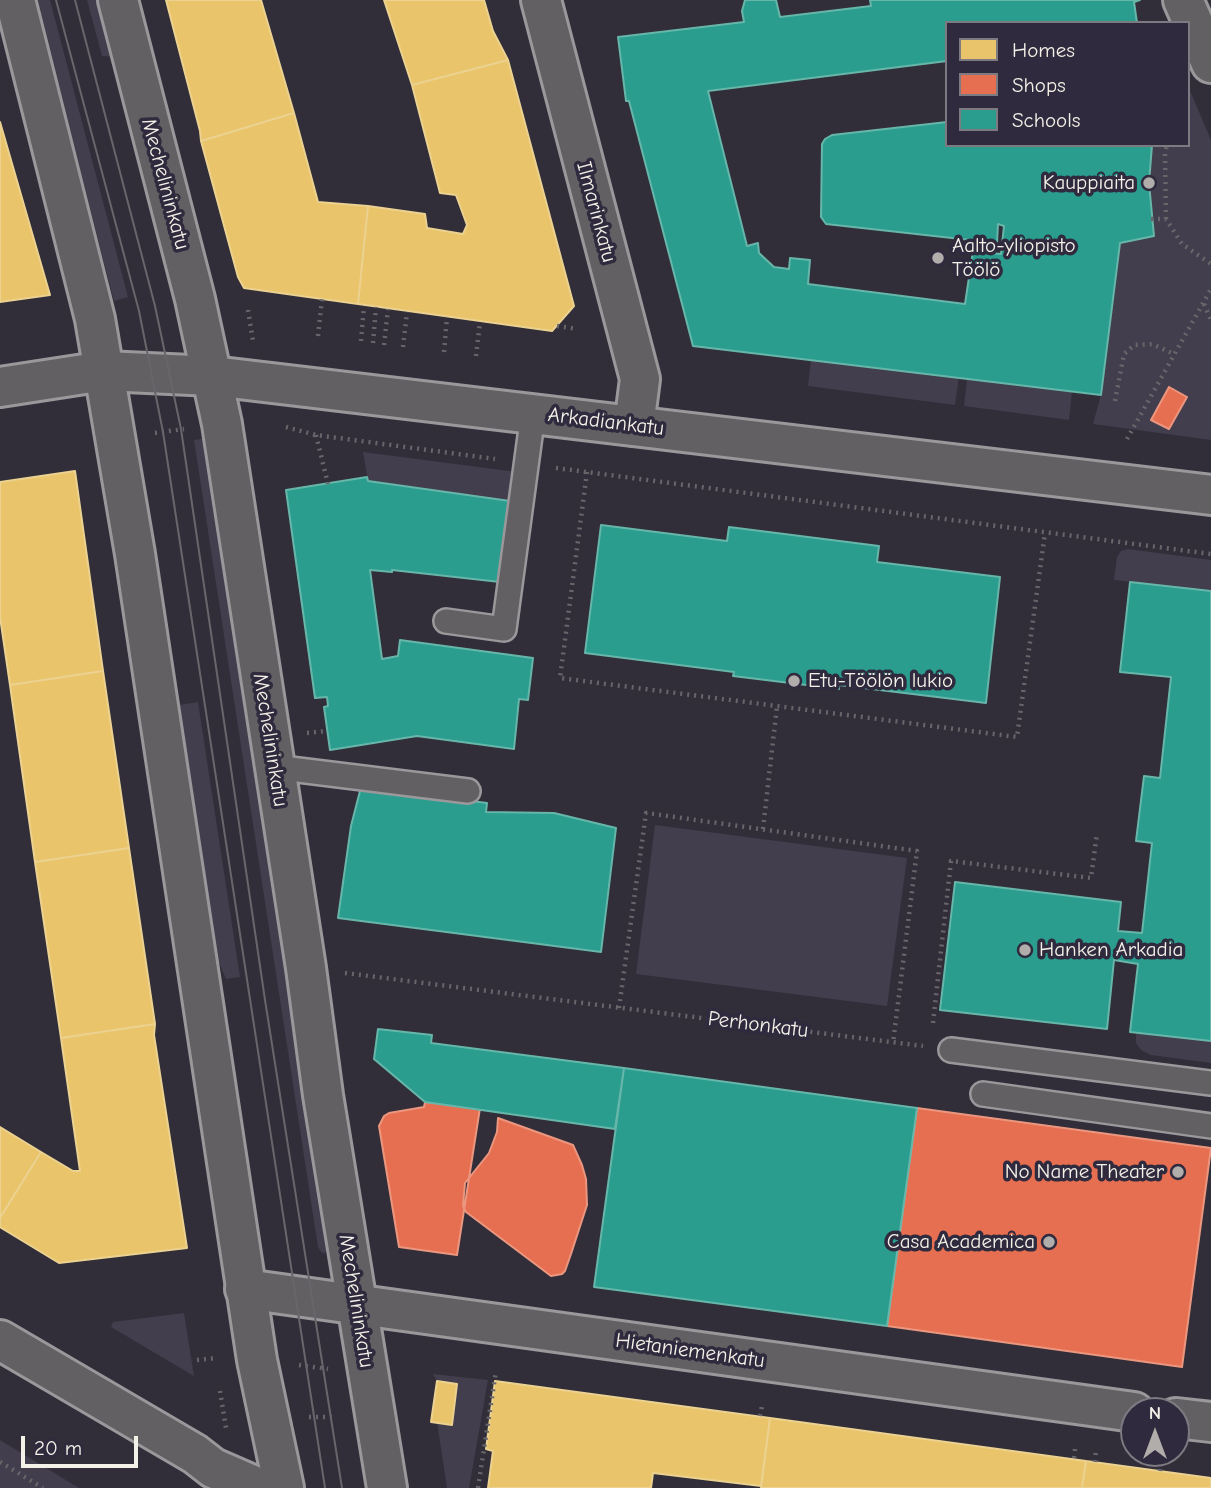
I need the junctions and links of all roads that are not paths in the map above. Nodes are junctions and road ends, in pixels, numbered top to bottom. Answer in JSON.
{"nodes":[{"id":1,"x":15,"y":0,"type":"edge"},
{"id":2,"x":118,"y":0,"type":"edge"},
{"id":3,"x":541,"y":0,"type":"edge"},
{"id":4,"x":1184,"y":0,"type":"edge"},
{"id":5,"x":1211,"y":63,"type":"edge"},
{"id":6,"x":104,"y":371,"type":"junction"},
{"id":7,"x":213,"y":376,"type":"junction"},
{"id":8,"x":0,"y":387,"type":"edge"},
{"id":9,"x":533,"y":414,"type":"junction"},
{"id":10,"x":635,"y":425,"type":"junction"},
{"id":11,"x":1211,"y":495,"type":"edge"},
{"id":12,"x":446,"y":621,"type":"dead end"},
{"id":13,"x":274,"y":767,"type":"junction"},
{"id":14,"x":468,"y":791,"type":"dead end"},
{"id":15,"x":941,"y":1049,"type":"road end"},
{"id":16,"x":1211,"y":1083,"type":"edge"},
{"id":17,"x":983,"y":1094,"type":"dead end"},
{"id":18,"x":1211,"y":1126,"type":"edge"},
{"id":19,"x":245,"y":1289,"type":"junction"},
{"id":20,"x":358,"y":1304,"type":"junction"},
{"id":21,"x":0,"y":1340,"type":"edge"},
{"id":22,"x":1120,"y":1410,"type":"edge"},
{"id":23,"x":259,"y":1488,"type":"edge"},
{"id":24,"x":284,"y":1488,"type":"edge"},
{"id":25,"x":387,"y":1488,"type":"edge"}],
"edges":[{"from":1,"to":6,"type":"main road"},
{"from":2,"to":7,"type":"main road","name":"Mechelininkatu"},
{"from":3,"to":10,"type":"main road","name":"Ilmarinkatu"},
{"from":4,"to":5,"type":"main road"},
{"from":6,"to":7,"type":"main road","name":"Arkadiankatu"},
{"from":6,"to":8,"type":"main road","name":"Arkadiankatu"},
{"from":6,"to":19,"type":"main road"},
{"from":7,"to":9,"type":"main road","name":"Arkadiankatu"},
{"from":7,"to":13,"type":"main road","name":"Mechelininkatu"},
{"from":9,"to":10,"type":"main road","name":"Arkadiankatu"},
{"from":9,"to":12,"type":"lane"},
{"from":10,"to":11,"type":"main road","name":"Arkadiankatu"},
{"from":13,"to":14,"type":"lane"},
{"from":13,"to":20,"type":"main road","name":"Mechelininkatu"},
{"from":15,"to":16,"type":"lane"},
{"from":17,"to":18,"type":"lane"},
{"from":19,"to":20,"type":"main road","name":"Hietaniemenkatu"},
{"from":19,"to":24,"type":"main road"},
{"from":20,"to":22,"type":"main road","name":"Hietaniemenkatu"},
{"from":20,"to":25,"type":"main road","name":"Mechelininkatu"},
{"from":21,"to":23,"type":"main road"}]}
